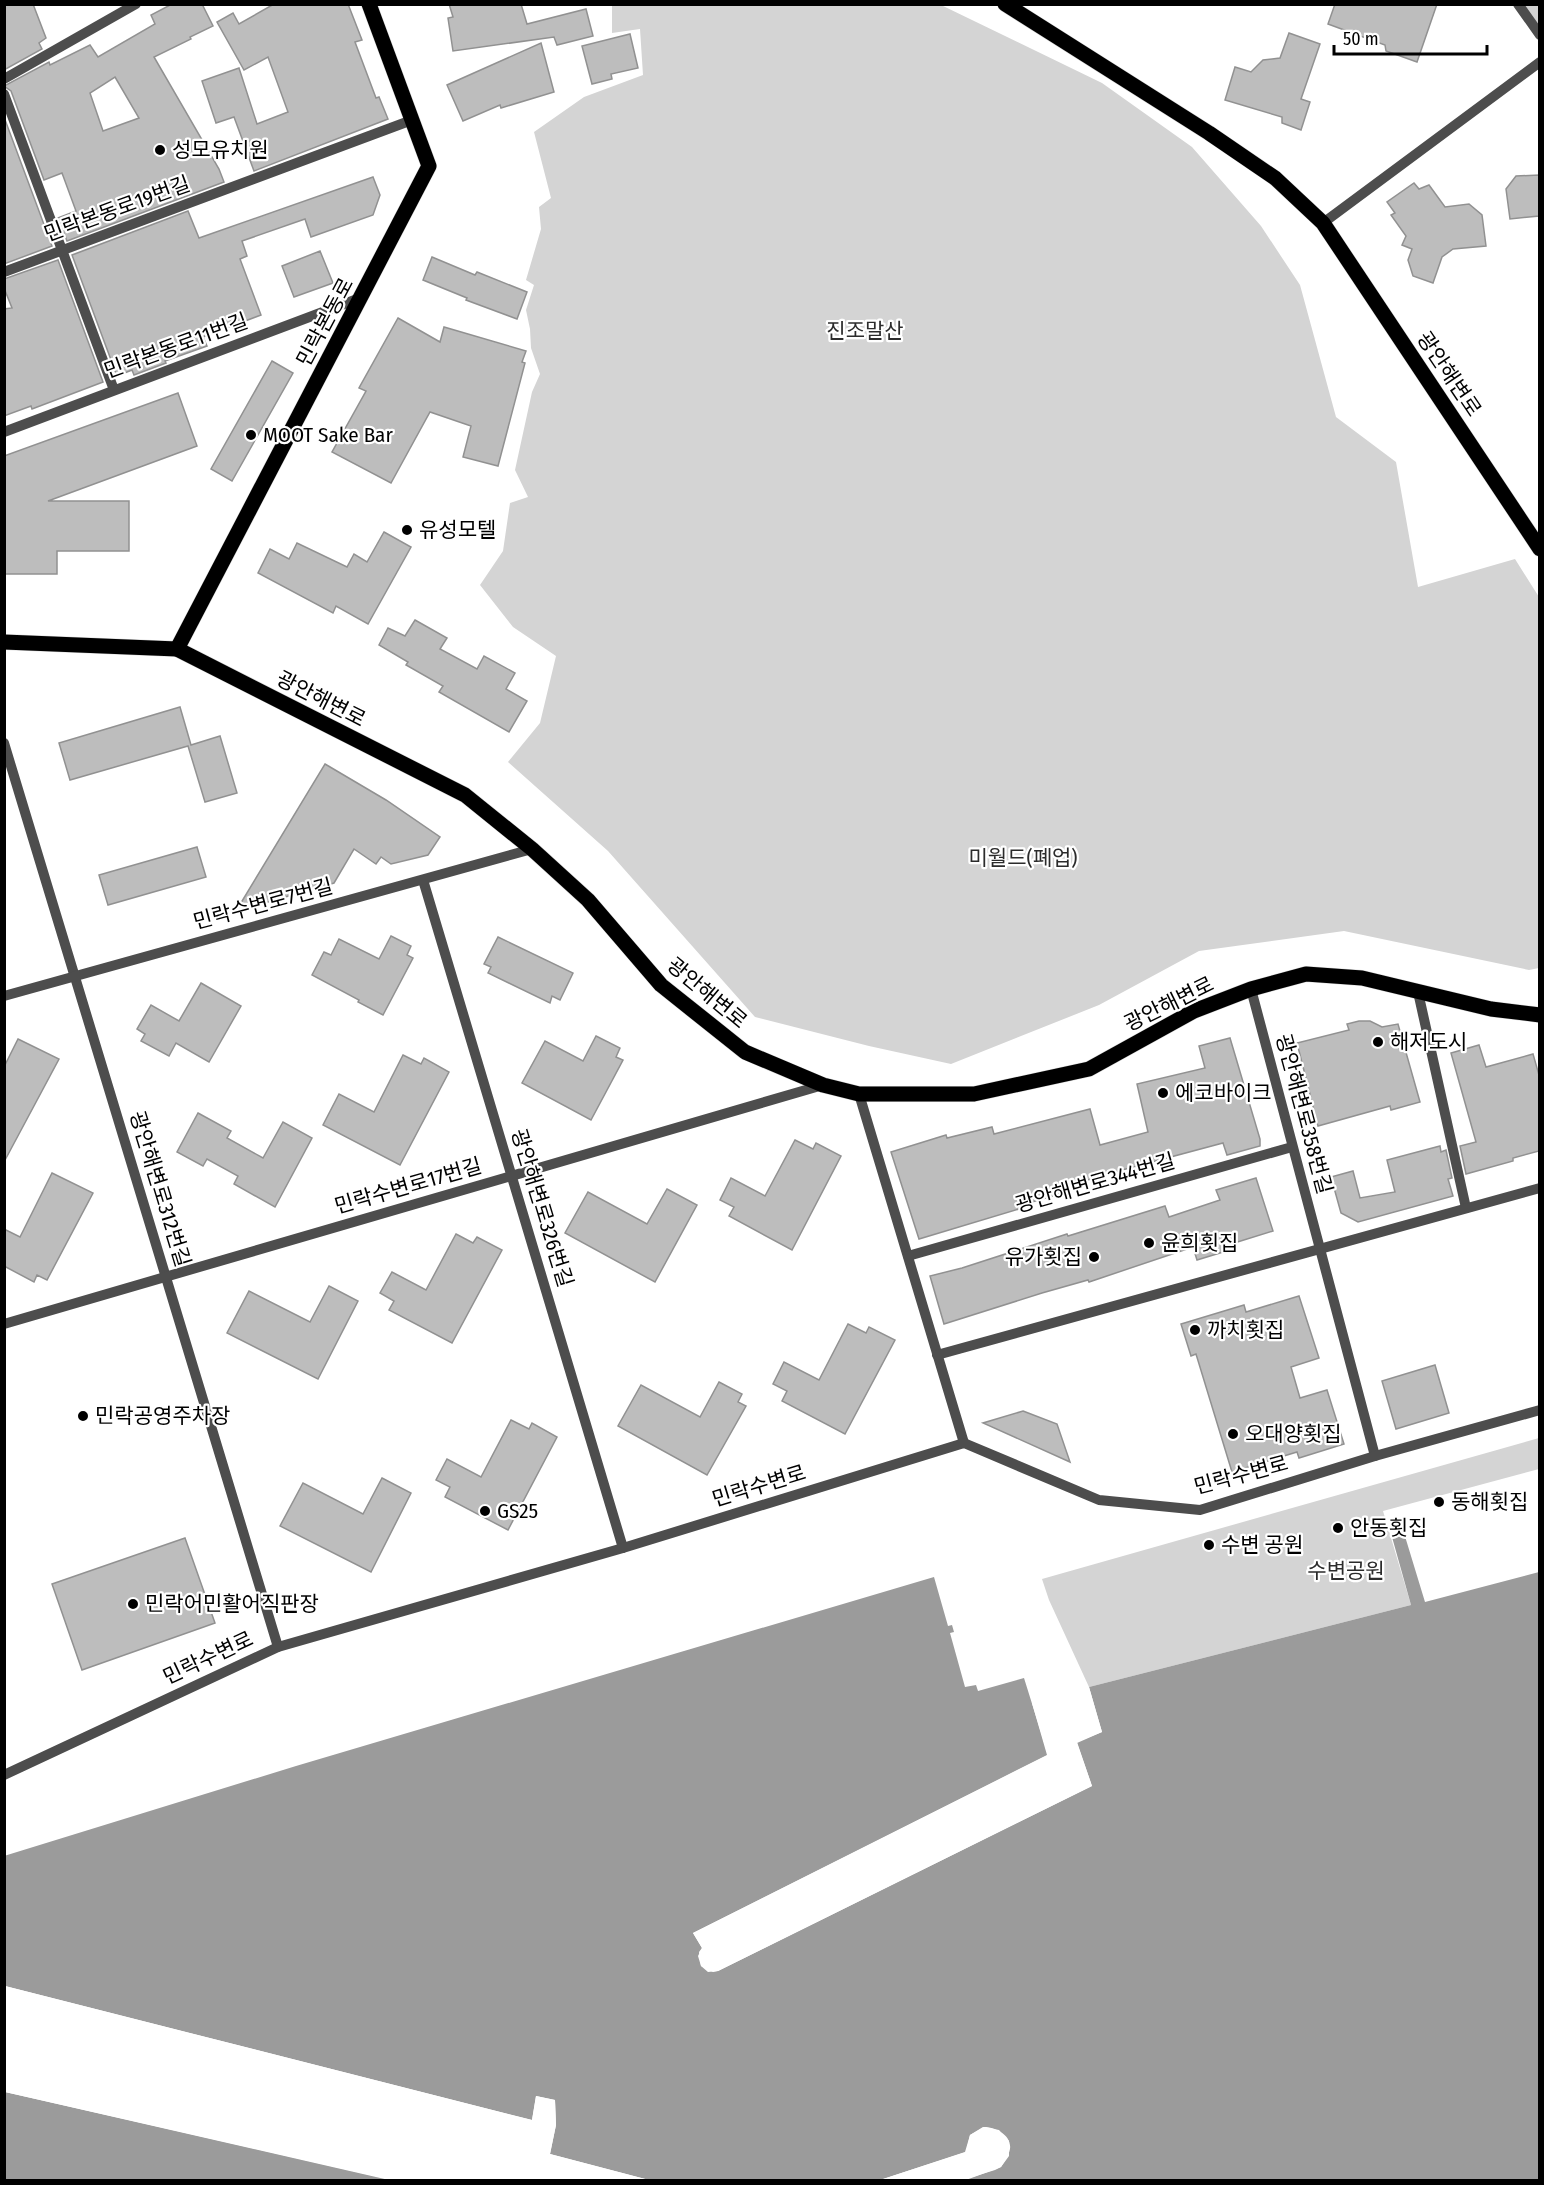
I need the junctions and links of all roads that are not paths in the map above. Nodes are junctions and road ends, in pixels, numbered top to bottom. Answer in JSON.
{"nodes":[{"id":1,"x":136,"y":4,"type":"edge"},
{"id":2,"x":369,"y":4,"type":"edge"},
{"id":3,"x":1005,"y":4,"type":"edge"},
{"id":4,"x":1518,"y":4,"type":"edge"},
{"id":5,"x":1539,"y":35,"type":"edge"},
{"id":6,"x":1539,"y":62,"type":"edge"},
{"id":7,"x":4,"y":79,"type":"edge"},
{"id":8,"x":4,"y":94,"type":"edge"},
{"id":9,"x":412,"y":120,"type":"junction"},
{"id":10,"x":1323,"y":223,"type":"junction"},
{"id":11,"x":63,"y":251,"type":"junction"},
{"id":12,"x":4,"y":272,"type":"edge"},
{"id":13,"x":360,"y":298,"type":"junction"},
{"id":14,"x":114,"y":390,"type":"junction"},
{"id":15,"x":4,"y":432,"type":"edge"},
{"id":16,"x":1539,"y":549,"type":"edge"},
{"id":17,"x":4,"y":642,"type":"edge"},
{"id":18,"x":177,"y":649,"type":"junction"},
{"id":19,"x":4,"y":743,"type":"edge"},
{"id":20,"x":532,"y":849,"type":"junction"},
{"id":21,"x":423,"y":880,"type":"junction"},
{"id":22,"x":75,"y":976,"type":"junction"},
{"id":23,"x":1251,"y":989,"type":"junction"},
{"id":24,"x":1418,"y":992,"type":"junction"},
{"id":25,"x":4,"y":996,"type":"edge"},
{"id":26,"x":1539,"y":1015,"type":"edge"},
{"id":27,"x":823,"y":1085,"type":"junction"},
{"id":28,"x":859,"y":1094,"type":"junction"},
{"id":29,"x":1292,"y":1147,"type":"junction"},
{"id":30,"x":512,"y":1176,"type":"junction"},
{"id":31,"x":1539,"y":1188,"type":"edge"},
{"id":32,"x":1466,"y":1208,"type":"junction"},
{"id":33,"x":1320,"y":1249,"type":"junction"},
{"id":34,"x":908,"y":1256,"type":"junction"},
{"id":35,"x":166,"y":1277,"type":"junction"},
{"id":36,"x":4,"y":1324,"type":"edge"},
{"id":37,"x":937,"y":1355,"type":"junction"},
{"id":38,"x":1539,"y":1410,"type":"edge"},
{"id":39,"x":964,"y":1443,"type":"junction"},
{"id":40,"x":1375,"y":1456,"type":"junction"},
{"id":41,"x":623,"y":1548,"type":"junction"},
{"id":42,"x":278,"y":1647,"type":"junction"},
{"id":43,"x":4,"y":1775,"type":"edge"}],
"edges":[{"from":1,"to":7,"type":"street"},
{"from":2,"to":9,"type":"main road","name":"민락본동로"},
{"from":3,"to":10,"type":"main road","name":"광안해변로"},
{"from":4,"to":5,"type":"street"},
{"from":6,"to":10,"type":"street"},
{"from":8,"to":11,"type":"street"},
{"from":9,"to":11,"type":"street","name":"민락본동로19번길"},
{"from":9,"to":13,"type":"main road","name":"민락본동로"},
{"from":10,"to":16,"type":"main road","name":"광안해변로"},
{"from":11,"to":12,"type":"street","name":"민락본동로19번길"},
{"from":11,"to":14,"type":"street"},
{"from":13,"to":14,"type":"street","name":"민락본동로11번길"},
{"from":13,"to":18,"type":"main road","name":"민락본동로"},
{"from":14,"to":15,"type":"street","name":"민락본동로11번길"},
{"from":17,"to":18,"type":"main road","name":"광안해변로"},
{"from":18,"to":20,"type":"main road","name":"광안해변로"},
{"from":19,"to":22,"type":"street","name":"광안해변로312번길"},
{"from":20,"to":21,"type":"street","name":"민락수변로7번길"},
{"from":20,"to":27,"type":"main road","name":"광안해변로"},
{"from":21,"to":22,"type":"street","name":"민락수변로7번길"},
{"from":21,"to":30,"type":"street","name":"광안해변로326번길"},
{"from":22,"to":25,"type":"street","name":"민락수변로7번길"},
{"from":22,"to":35,"type":"street","name":"광안해변로312번길"},
{"from":23,"to":24,"type":"main road","name":"광안해변로"},
{"from":23,"to":28,"type":"main road","name":"광안해변로"},
{"from":23,"to":29,"type":"street","name":"광안해변로358번길"},
{"from":24,"to":26,"type":"main road","name":"광안해변로"},
{"from":24,"to":32,"type":"street"},
{"from":27,"to":28,"type":"main road","name":"광안해변로"},
{"from":27,"to":30,"type":"street","name":"민락수변로17번길"},
{"from":28,"to":34,"type":"street"},
{"from":29,"to":33,"type":"street","name":"광안해변로358번길"},
{"from":29,"to":34,"type":"street","name":"광안해변로344번길"},
{"from":30,"to":35,"type":"street","name":"민락수변로17번길"},
{"from":30,"to":41,"type":"street","name":"광안해변로326번길"},
{"from":31,"to":32,"type":"street"},
{"from":32,"to":33,"type":"street"},
{"from":33,"to":37,"type":"street"},
{"from":33,"to":40,"type":"street","name":"광안해변로358번길"},
{"from":34,"to":37,"type":"street"},
{"from":35,"to":36,"type":"street","name":"민락수변로17번길"},
{"from":35,"to":42,"type":"street","name":"광안해변로312번길"},
{"from":37,"to":39,"type":"street"},
{"from":38,"to":40,"type":"street","name":"민락수변로"},
{"from":39,"to":40,"type":"street","name":"민락수변로"},
{"from":39,"to":41,"type":"street","name":"민락수변로"},
{"from":41,"to":42,"type":"street","name":"민락수변로"},
{"from":42,"to":43,"type":"street","name":"민락수변로"}]}
